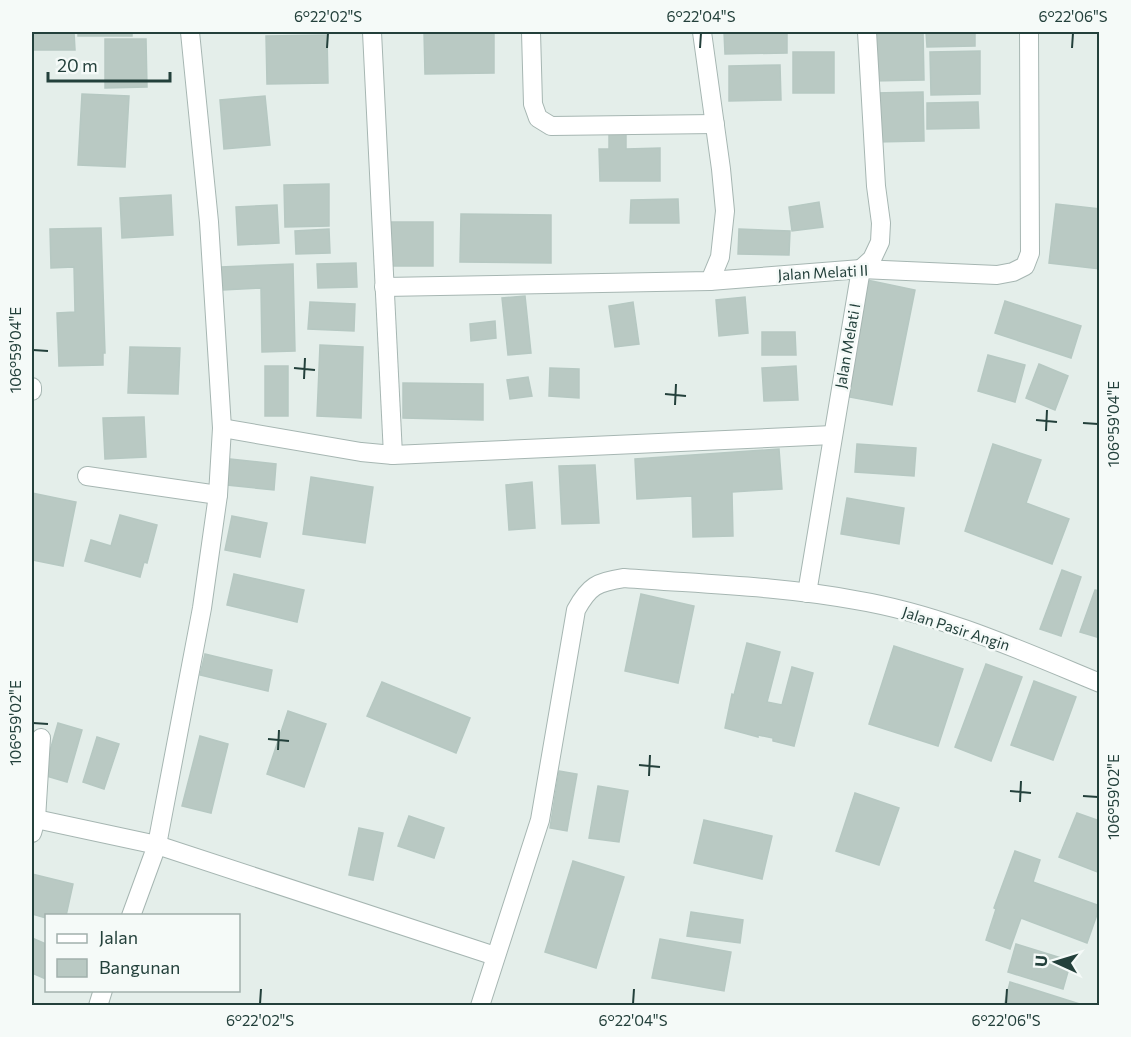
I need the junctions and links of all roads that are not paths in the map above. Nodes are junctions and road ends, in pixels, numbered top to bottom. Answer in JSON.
{"nodes":[{"id":1,"x":190,"y":32,"type":"edge"},
{"id":2,"x":372,"y":32,"type":"edge"},
{"id":3,"x":531,"y":32,"type":"edge"},
{"id":4,"x":702,"y":32,"type":"edge"},
{"id":5,"x":867,"y":32,"type":"edge"},
{"id":6,"x":1029,"y":32,"type":"edge"},
{"id":7,"x":715,"y":124,"type":"junction"},
{"id":8,"x":861,"y":269,"type":"junction"},
{"id":9,"x":710,"y":281,"type":"junction"},
{"id":10,"x":384,"y":287,"type":"junction"},
{"id":11,"x":222,"y":428,"type":"junction"},
{"id":12,"x":833,"y":435,"type":"junction"},
{"id":13,"x":393,"y":455,"type":"junction"},
{"id":14,"x":87,"y":476,"type":"dead end"},
{"id":15,"x":218,"y":495,"type":"junction"},
{"id":16,"x":807,"y":593,"type":"junction"},
{"id":17,"x":1100,"y":683,"type":"edge"},
{"id":18,"x":41,"y":738,"type":"dead end"},
{"id":19,"x":34,"y":826,"type":"edge"},
{"id":20,"x":157,"y":845,"type":"junction"},
{"id":21,"x":131,"y":914,"type":"edge"},
{"id":22,"x":495,"y":956,"type":"junction"},
{"id":23,"x":480,"y":1005,"type":"edge"}],
"edges":[{"from":1,"to":11,"type":"street"},
{"from":2,"to":10,"type":"street"},
{"from":3,"to":7,"type":"street"},
{"from":4,"to":7,"type":"street"},
{"from":5,"to":8,"type":"street","name":"Jalan Melati I"},
{"from":6,"to":8,"type":"street","name":"Jalan Melati II"},
{"from":7,"to":9,"type":"street"},
{"from":8,"to":9,"type":"street","name":"Jalan Melati II"},
{"from":8,"to":12,"type":"street","name":"Jalan Melati I"},
{"from":9,"to":10,"type":"street","name":"Jalan Melati II"},
{"from":10,"to":13,"type":"street"},
{"from":11,"to":13,"type":"street"},
{"from":11,"to":15,"type":"street"},
{"from":12,"to":13,"type":"street"},
{"from":12,"to":16,"type":"street","name":"Jalan Melati I"},
{"from":14,"to":15,"type":"street"},
{"from":15,"to":20,"type":"street"},
{"from":16,"to":17,"type":"street","name":"Jalan Pasir Angin"},
{"from":16,"to":22,"type":"street","name":"Jalan Pasir Angin"},
{"from":18,"to":19,"type":"street"},
{"from":19,"to":20,"type":"street"},
{"from":20,"to":21,"type":"street"},
{"from":20,"to":22,"type":"street"},
{"from":22,"to":23,"type":"street","name":"Jalan Pasir Angin"}]}
